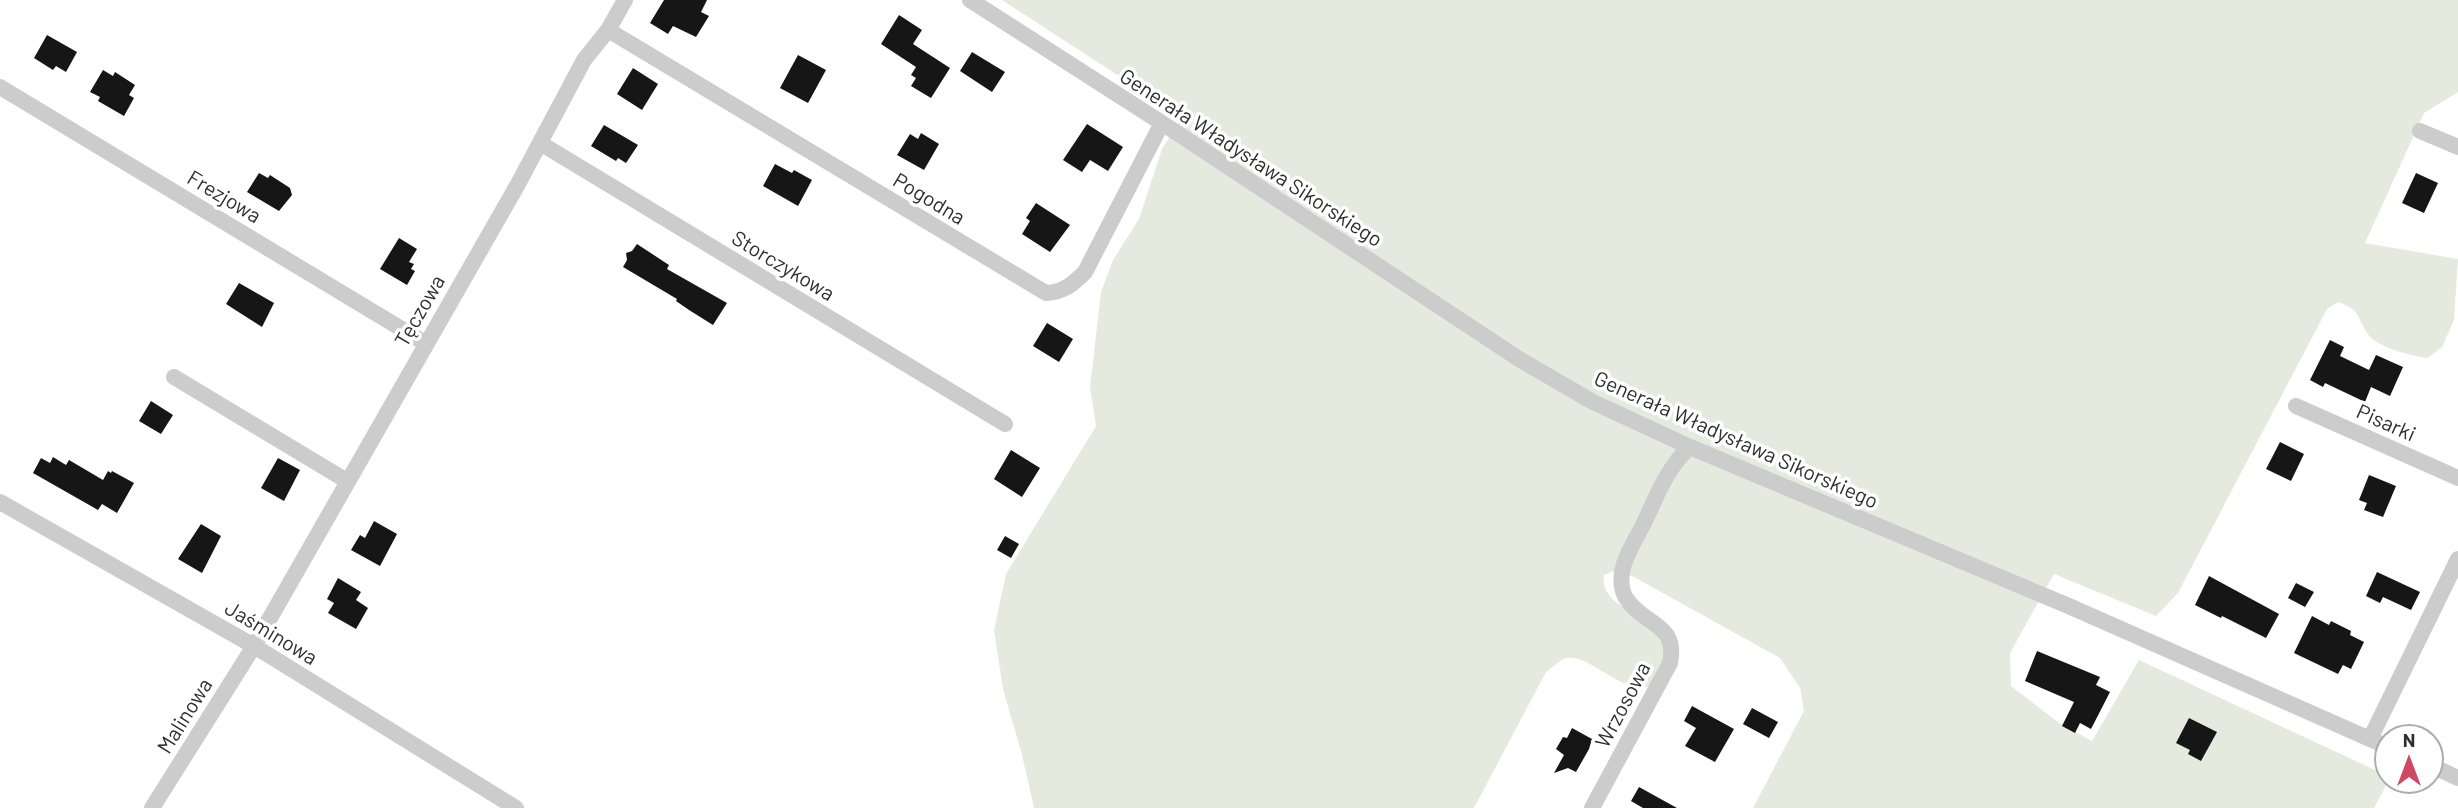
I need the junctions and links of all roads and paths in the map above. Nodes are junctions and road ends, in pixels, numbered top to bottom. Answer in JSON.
{"nodes":[{"id":1,"x":625,"y":0,"type":"edge"},
{"id":2,"x":970,"y":0,"type":"edge"},
{"id":3,"x":608,"y":30,"type":"junction"},
{"id":4,"x":0,"y":87,"type":"edge"},
{"id":5,"x":1162,"y":123,"type":"junction"},
{"id":6,"x":2420,"y":131,"type":"dead end"},
{"id":7,"x":540,"y":143,"type":"junction"},
{"id":8,"x":2458,"y":147,"type":"edge"},
{"id":9,"x":425,"y":343,"type":"junction"},
{"id":10,"x":174,"y":377,"type":"dead end"},
{"id":11,"x":2296,"y":406,"type":"dead end"},
{"id":12,"x":1005,"y":424,"type":"dead end"},
{"id":13,"x":1690,"y":447,"type":"junction"},
{"id":14,"x":2458,"y":478,"type":"edge"},
{"id":15,"x":347,"y":481,"type":"junction"},
{"id":16,"x":0,"y":502,"type":"edge"},
{"id":17,"x":2458,"y":559,"type":"edge"},
{"id":18,"x":254,"y":646,"type":"junction"},
{"id":19,"x":2370,"y":739,"type":"junction"},
{"id":20,"x":2374,"y":741,"type":"edge"},
{"id":21,"x":152,"y":808,"type":"edge"},
{"id":22,"x":516,"y":808,"type":"edge"},
{"id":23,"x":1592,"y":808,"type":"edge"}],
"edges":[{"from":1,"to":3,"type":"street","name":"Tęczowa"},
{"from":2,"to":5,"type":"street","name":"Generała Władysława Sikorskiego"},
{"from":3,"to":5,"type":"street","name":"Pogodna"},
{"from":3,"to":7,"type":"street","name":"Tęczowa"},
{"from":4,"to":9,"type":"street","name":"Frezjowa"},
{"from":5,"to":13,"type":"street","name":"Generała Władysława Sikorskiego"},
{"from":6,"to":8,"type":"street"},
{"from":7,"to":9,"type":"street","name":"Tęczowa"},
{"from":7,"to":12,"type":"street","name":"Storczykowa"},
{"from":9,"to":15,"type":"street","name":"Tęczowa"},
{"from":10,"to":15,"type":"street"},
{"from":11,"to":14,"type":"street","name":"Pisarki"},
{"from":13,"to":19,"type":"street","name":"Generała Władysława Sikorskiego"},
{"from":13,"to":23,"type":"street","name":"Wrzosowa"},
{"from":15,"to":18,"type":"street","name":"Tęczowa"},
{"from":16,"to":18,"type":"street","name":"Jaśminowa"},
{"from":17,"to":19,"type":"street"},
{"from":18,"to":21,"type":"street","name":"Malinowa"},
{"from":18,"to":22,"type":"street","name":"Jaśminowa"},
{"from":19,"to":20,"type":"street","name":"Generała Władysława Sikorskiego"}]}
